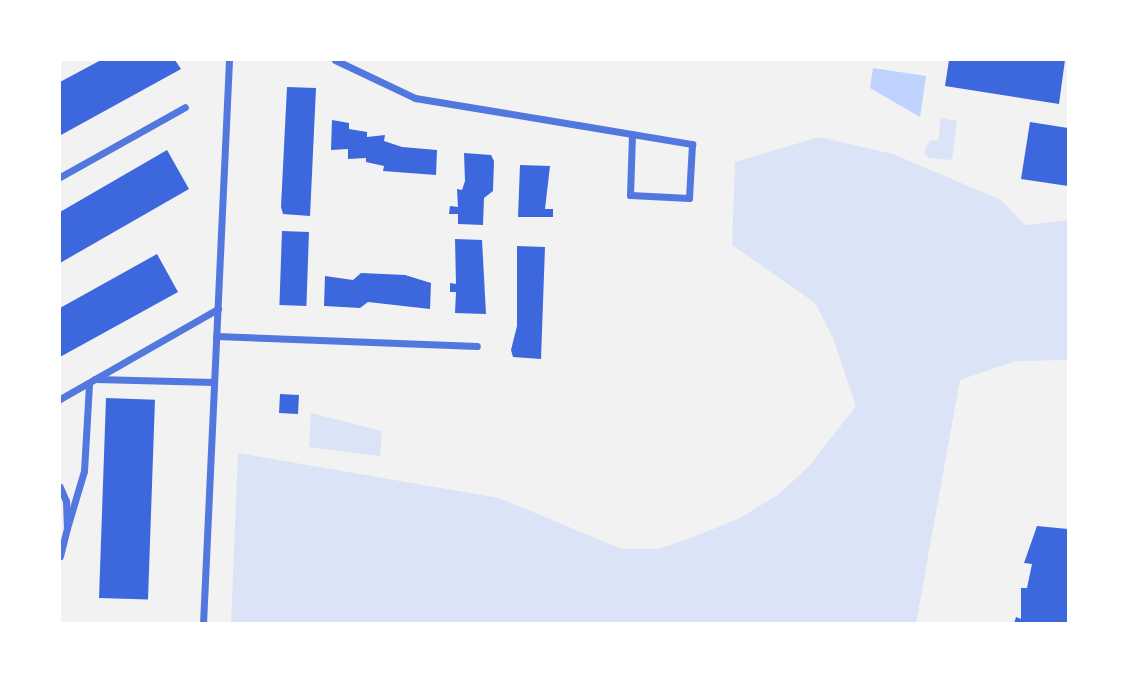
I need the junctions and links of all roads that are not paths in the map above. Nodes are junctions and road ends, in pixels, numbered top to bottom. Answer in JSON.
{"nodes":[{"id":1,"x":229,"y":60,"type":"edge"},
{"id":2,"x":335,"y":60,"type":"edge"},
{"id":3,"x":185,"y":107,"type":"dead end"},
{"id":4,"x":632,"y":134,"type":"junction"},
{"id":5,"x":60,"y":177,"type":"edge"},
{"id":6,"x":218,"y":309,"type":"junction"},
{"id":7,"x":216,"y":336,"type":"junction"},
{"id":8,"x":477,"y":346,"type":"dead end"},
{"id":9,"x":92,"y":381,"type":"junction"},
{"id":10,"x":215,"y":382,"type":"junction"},
{"id":11,"x":60,"y":400,"type":"edge"},
{"id":12,"x":60,"y":487,"type":"edge"},
{"id":13,"x":67,"y":528,"type":"junction"},
{"id":14,"x":60,"y":556,"type":"edge"},
{"id":15,"x":203,"y":624,"type":"edge"}],
"edges":[{"from":1,"to":6,"type":"street"},
{"from":2,"to":4,"type":"street"},
{"from":3,"to":5,"type":"street"},
{"from":4,"to":4,"type":"street"},
{"from":6,"to":7,"type":"street"},
{"from":6,"to":9,"type":"street"},
{"from":7,"to":8,"type":"street"},
{"from":7,"to":10,"type":"street"},
{"from":9,"to":10,"type":"street"},
{"from":9,"to":11,"type":"street"},
{"from":9,"to":13,"type":"street"},
{"from":10,"to":15,"type":"street"},
{"from":12,"to":13,"type":"street"},
{"from":13,"to":14,"type":"street"}]}
